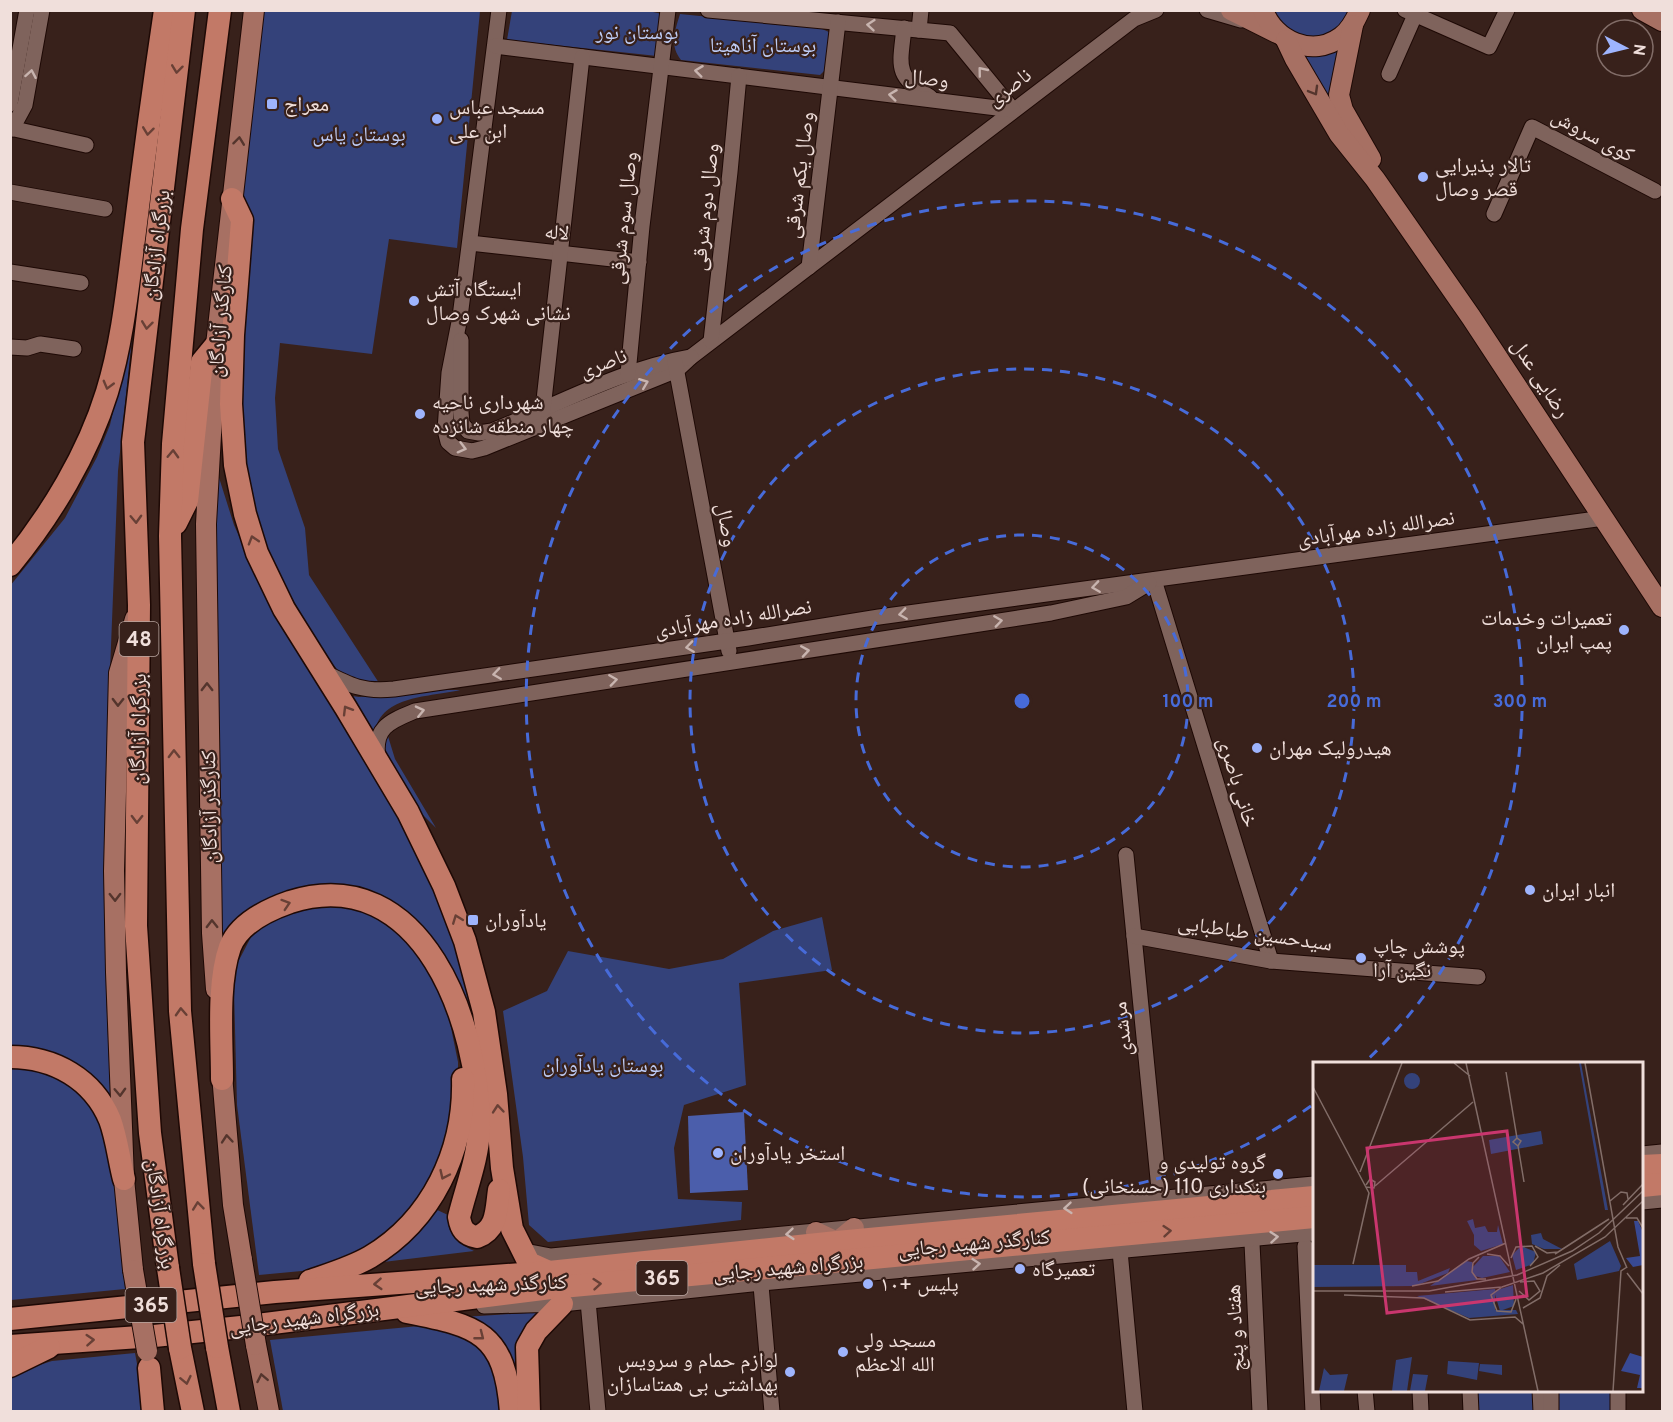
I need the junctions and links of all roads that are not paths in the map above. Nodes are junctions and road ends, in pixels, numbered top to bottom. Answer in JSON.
{"nodes":[{"id":1,"x":42,"y":10,"type":"edge"},
{"id":2,"x":165,"y":10,"type":"edge"},
{"id":3,"x":184,"y":10,"type":"edge"},
{"id":4,"x":220,"y":10,"type":"edge"},
{"id":5,"x":254,"y":10,"type":"edge"},
{"id":6,"x":499,"y":10,"type":"edge"},
{"id":7,"x":668,"y":10,"type":"edge"},
{"id":8,"x":708,"y":10,"type":"edge"},
{"id":9,"x":921,"y":10,"type":"edge"},
{"id":10,"x":1125,"y":10,"type":"edge"},
{"id":11,"x":1155,"y":10,"type":"edge"},
{"id":12,"x":1207,"y":10,"type":"edge"},
{"id":13,"x":1231,"y":10,"type":"edge"},
{"id":14,"x":1507,"y":10,"type":"edge"},
{"id":15,"x":1642,"y":10,"type":"edge"},
{"id":16,"x":748,"y":12,"type":"edge"},
{"id":17,"x":1410,"y":13,"type":"edge"},
{"id":18,"x":21,"y":15,"type":"edge"},
{"id":19,"x":1258,"y":17,"type":"edge"},
{"id":20,"x":1357,"y":18,"type":"edge"},
{"id":21,"x":1662,"y":21,"type":"edge"},
{"id":22,"x":838,"y":22,"type":"junction"},
{"id":23,"x":912,"y":29,"type":"junction"},
{"id":24,"x":1281,"y":37,"type":"junction"},
{"id":25,"x":495,"y":46,"type":"junction"},
{"id":26,"x":1091,"y":52,"type":"junction"},
{"id":27,"x":582,"y":57,"type":"junction"},
{"id":28,"x":661,"y":67,"type":"junction"},
{"id":29,"x":1389,"y":74,"type":"dead end"},
{"id":30,"x":739,"y":76,"type":"junction"},
{"id":31,"x":831,"y":87,"type":"junction"},
{"id":32,"x":935,"y":100,"type":"junction"},
{"id":33,"x":10,"y":106,"type":"edge"},
{"id":34,"x":1013,"y":110,"type":"junction"},
{"id":35,"x":11,"y":131,"type":"edge"},
{"id":36,"x":86,"y":145,"type":"dead end"},
{"id":37,"x":1375,"y":179,"type":"junction"},
{"id":38,"x":1655,"y":191,"type":"dead end"},
{"id":39,"x":10,"y":192,"type":"edge"},
{"id":40,"x":232,"y":199,"type":"junction"},
{"id":41,"x":105,"y":209,"type":"dead end"},
{"id":42,"x":1494,"y":214,"type":"dead end"},
{"id":43,"x":470,"y":243,"type":"junction"},
{"id":44,"x":559,"y":253,"type":"junction"},
{"id":45,"x":639,"y":262,"type":"junction"},
{"id":46,"x":809,"y":267,"type":"junction"},
{"id":47,"x":10,"y":272,"type":"edge"},
{"id":48,"x":81,"y":283,"type":"dead end"},
{"id":49,"x":460,"y":317,"type":"junction"},
{"id":50,"x":711,"y":341,"type":"junction"},
{"id":51,"x":216,"y":345,"type":"junction"},
{"id":52,"x":10,"y":347,"type":"edge"},
{"id":53,"x":74,"y":349,"type":"dead end"},
{"id":54,"x":676,"y":365,"type":"junction"},
{"id":55,"x":628,"y":374,"type":"junction"},
{"id":56,"x":543,"y":409,"type":"junction"},
{"id":57,"x":1604,"y":518,"type":"junction"},
{"id":58,"x":170,"y":536,"type":"junction"},
{"id":59,"x":19,"y":550,"type":"edge"},
{"id":60,"x":10,"y":565,"type":"edge"},
{"id":61,"x":1154,"y":580,"type":"junction"},
{"id":62,"x":139,"y":604,"type":"junction"},
{"id":63,"x":1662,"y":607,"type":"edge"},
{"id":64,"x":727,"y":641,"type":"junction"},
{"id":65,"x":731,"y":663,"type":"junction"},
{"id":66,"x":322,"y":671,"type":"junction"},
{"id":67,"x":379,"y":764,"type":"junction"},
{"id":68,"x":1126,"y":855,"type":"dead end"},
{"id":69,"x":1134,"y":936,"type":"junction"},
{"id":70,"x":1271,"y":961,"type":"junction"},
{"id":71,"x":1478,"y":977,"type":"dead end"},
{"id":72,"x":452,"y":994,"type":"junction"},
{"id":73,"x":10,"y":1057,"type":"edge"},
{"id":74,"x":222,"y":1079,"type":"junction"},
{"id":75,"x":1662,"y":1152,"type":"edge"},
{"id":76,"x":1643,"y":1154,"type":"edge"},
{"id":77,"x":1662,"y":1164,"type":"edge"},
{"id":78,"x":502,"y":1167,"type":"junction"},
{"id":79,"x":1643,"y":1167,"type":"edge"},
{"id":80,"x":124,"y":1179,"type":"junction"},
{"id":81,"x":1662,"y":1184,"type":"edge"},
{"id":82,"x":1313,"y":1185,"type":"edge"},
{"id":83,"x":1643,"y":1186,"type":"edge"},
{"id":84,"x":1313,"y":1197,"type":"edge"},
{"id":85,"x":1160,"y":1199,"type":"junction"},
{"id":86,"x":1662,"y":1200,"type":"edge"},
{"id":87,"x":1643,"y":1202,"type":"edge"},
{"id":88,"x":1313,"y":1217,"type":"edge"},
{"id":89,"x":816,"y":1232,"type":"joint"},
{"id":90,"x":1313,"y":1233,"type":"edge"},
{"id":91,"x":845,"y":1235,"type":"junction"},
{"id":92,"x":1252,"y":1243,"type":"dead end"},
{"id":93,"x":518,"y":1246,"type":"junction"},
{"id":94,"x":1305,"y":1246,"type":"dead end"},
{"id":95,"x":1120,"y":1251,"type":"junction"},
{"id":96,"x":549,"y":1272,"type":"junction"},
{"id":97,"x":761,"y":1276,"type":"junction"},
{"id":98,"x":275,"y":1292,"type":"junction"},
{"id":99,"x":588,"y":1301,"type":"junction"},
{"id":100,"x":562,"y":1304,"type":"junction"},
{"id":101,"x":385,"y":1308,"type":"junction"},
{"id":102,"x":16,"y":1317,"type":"edge"},
{"id":103,"x":58,"y":1342,"type":"junction"},
{"id":104,"x":10,"y":1346,"type":"edge"},
{"id":105,"x":148,"y":1359,"type":"junction"},
{"id":106,"x":10,"y":1366,"type":"edge"},
{"id":107,"x":1365,"y":1392,"type":"edge"},
{"id":108,"x":1420,"y":1392,"type":"edge"},
{"id":109,"x":1470,"y":1392,"type":"edge"},
{"id":110,"x":1541,"y":1392,"type":"edge"},
{"id":111,"x":1551,"y":1392,"type":"edge"},
{"id":112,"x":1618,"y":1392,"type":"edge"},
{"id":113,"x":1546,"y":1411,"type":"edge"},
{"id":114,"x":153,"y":1412,"type":"edge"},
{"id":115,"x":160,"y":1412,"type":"edge"},
{"id":116,"x":193,"y":1412,"type":"edge"},
{"id":117,"x":229,"y":1412,"type":"edge"},
{"id":118,"x":269,"y":1412,"type":"edge"},
{"id":119,"x":511,"y":1412,"type":"edge"},
{"id":120,"x":529,"y":1412,"type":"edge"},
{"id":121,"x":598,"y":1412,"type":"edge"},
{"id":122,"x":772,"y":1412,"type":"edge"},
{"id":123,"x":1135,"y":1412,"type":"edge"},
{"id":124,"x":1260,"y":1412,"type":"edge"},
{"id":125,"x":1313,"y":1412,"type":"edge"},
{"id":126,"x":1366,"y":1412,"type":"edge"},
{"id":127,"x":1421,"y":1412,"type":"edge"},
{"id":128,"x":1471,"y":1412,"type":"edge"},
{"id":129,"x":1618,"y":1412,"type":"edge"}],
"edges":[{"from":35,"to":1,"type":"street","one_way":true},
{"from":2,"to":59,"type":"highway","one_way":true},
{"from":3,"to":62,"type":"highway","name":"بزرگراه آزادگان","number":"48","one_way":true},
{"from":58,"to":4,"type":"highway","name":"بزرگراه آزادگان","number":"48","one_way":true},
{"from":40,"to":5,"type":"main road","name":"کنارگذر آزادگان","one_way":true},
{"from":6,"to":25,"type":"street"},
{"from":7,"to":28,"type":"street","name":"وصال سوم شرقی"},
{"from":8,"to":16,"type":"street","name":"وصال"},
{"from":9,"to":23,"type":"street"},
{"from":10,"to":26,"type":"street"},
{"from":11,"to":26,"type":"street","name":"ناصری"},
{"from":12,"to":19,"type":"street"},
{"from":13,"to":19,"type":"main road"},
{"from":14,"to":17,"type":"street"},
{"from":15,"to":21,"type":"main road"},
{"from":16,"to":22,"type":"street","name":"وصال"},
{"from":17,"to":29,"type":"street"},
{"from":18,"to":33,"type":"street"},
{"from":19,"to":24,"type":"main road"},
{"from":20,"to":24,"type":"main road"},
{"from":20,"to":37,"type":"main road"},
{"from":23,"to":22,"type":"street","name":"وصال","one_way":true},
{"from":22,"to":31,"type":"street","name":"وصال یکم شرقی"},
{"from":23,"to":32,"type":"street"},
{"from":34,"to":23,"type":"street","name":"وصال","one_way":true},
{"from":24,"to":37,"type":"main road","one_way":true},
{"from":25,"to":27,"type":"street","name":"وصال"},
{"from":25,"to":43,"type":"street"},
{"from":26,"to":34,"type":"street","name":"ناصری"},
{"from":27,"to":28,"type":"street","name":"وصال"},
{"from":27,"to":44,"type":"street"},
{"from":30,"to":28,"type":"street","name":"وصال","one_way":true},
{"from":28,"to":45,"type":"street","name":"وصال سوم شرقی"},
{"from":30,"to":31,"type":"street","name":"وصال"},
{"from":30,"to":50,"type":"street","name":"وصال دوم شرقی"},
{"from":32,"to":31,"type":"street","name":"وصال","one_way":true},
{"from":31,"to":46,"type":"street","name":"وصال یکم شرقی"},
{"from":32,"to":34,"type":"street","name":"وصال"},
{"from":33,"to":35,"type":"street"},
{"from":34,"to":46,"type":"street","name":"ناصری"},
{"from":35,"to":36,"type":"street"},
{"from":37,"to":57,"type":"main road","name":"رضایی عدل"},
{"from":38,"to":42,"type":"street","name":"کوی سروش"},
{"from":39,"to":41,"type":"street"},
{"from":40,"to":51,"type":"main road","name":"کنارگذر آزادگان"},
{"from":66,"to":40,"type":"highway","name":"کنارگذر آزادگان","one_way":true},
{"from":43,"to":44,"type":"street","name":"لاله"},
{"from":43,"to":49,"type":"street"},
{"from":44,"to":45,"type":"street","name":"لاله"},
{"from":44,"to":56,"type":"street"},
{"from":45,"to":55,"type":"street","name":"وصال سوم شرقی"},
{"from":46,"to":50,"type":"street","name":"ناصری"},
{"from":47,"to":48,"type":"street"},
{"from":49,"to":54,"type":"street","name":"ناصری","one_way":true},
{"from":49,"to":56,"type":"street","name":"ناصری"},
{"from":50,"to":54,"type":"street","name":"ناصری"},
{"from":51,"to":58,"type":"highway"},
{"from":74,"to":51,"type":"main road","name":"کنارگذر آزادگان","one_way":true},
{"from":52,"to":53,"type":"street"},
{"from":54,"to":55,"type":"street","name":"ناصری"},
{"from":54,"to":64,"type":"street","name":"وصال"},
{"from":55,"to":56,"type":"street","name":"ناصری"},
{"from":57,"to":61,"type":"street","name":"نصرالله زاده مهرآبادی"},
{"from":57,"to":63,"type":"main road","name":"رضایی عدل"},
{"from":117,"to":58,"type":"highway","name":"بزرگراه آزادگان","number":"48","one_way":true,"bridge":true},
{"from":59,"to":60,"type":"highway"},
{"from":61,"to":64,"type":"street","name":"نصرالله زاده مهرآبادی","one_way":true},
{"from":65,"to":61,"type":"street","name":"نصرالله زاده مهرآبادی","one_way":true},
{"from":61,"to":70,"type":"street","name":"خانی باصری"},
{"from":62,"to":80,"type":"main road","one_way":true},
{"from":62,"to":116,"type":"highway","name":"بزرگراه آزادگان","number":"48","one_way":true,"bridge":true},
{"from":64,"to":65,"type":"street","name":"وصال"},
{"from":64,"to":66,"type":"street","name":"نصرالله زاده مهرآبادی","one_way":true},
{"from":67,"to":65,"type":"street","name":"نصرالله زاده مهرآبادی","one_way":true},
{"from":67,"to":66,"type":"highway","name":"کنارگذر آزادگان","one_way":true},
{"from":78,"to":67,"type":"highway","name":"کنارگذر آزادگان","one_way":true},
{"from":68,"to":69,"type":"street","name":"مرشدی"},
{"from":69,"to":70,"type":"street","name":"سیدحسین طباطبایی"},
{"from":69,"to":85,"type":"street","name":"مرشدی"},
{"from":70,"to":71,"type":"street","name":"سیدحسین طباطبایی"},
{"from":74,"to":72,"type":"highway","one_way":true},
{"from":72,"to":78,"type":"highway"},
{"from":72,"to":98,"type":"highway","one_way":true},
{"from":73,"to":80,"type":"highway"},
{"from":118,"to":74,"type":"main road","name":"کنارگذر آزادگان","one_way":true,"bridge":true},
{"from":75,"to":76,"type":"street"},
{"from":77,"to":79,"type":"highway"},
{"from":78,"to":93,"type":"highway","name":"کنارگذر آزادگان"},
{"from":80,"to":105,"type":"main road","name":"بزرگراه آزادگان","bridge":true},
{"from":81,"to":83,"type":"highway"},
{"from":82,"to":85,"type":"street","name":"کنارگذر شهید رجایی"},
{"from":84,"to":91,"type":"highway","name":"بزرگراه شهید رجایی","number":"365"},
{"from":85,"to":91,"type":"street","name":"کنارگذر شهید رجایی","one_way":true},
{"from":86,"to":87,"type":"street"},
{"from":97,"to":88,"type":"highway","name":"بزرگراه شهید رجایی","number":"365","one_way":true},
{"from":89,"to":91,"type":"main road"},
{"from":89,"to":93,"type":"street","name":"کنارگذر شهید رجایی","one_way":true},
{"from":95,"to":90,"type":"street","name":"کنارگذر شهید رجایی","one_way":true},
{"from":91,"to":96,"type":"highway","name":"بزرگراه شهید رجایی","number":"365"},
{"from":92,"to":124,"type":"street","name":"هفتاد و پنج"},
{"from":93,"to":96,"type":"highway","name":"کنارگذر آزادگان"},
{"from":94,"to":125,"type":"street"},
{"from":97,"to":95,"type":"street","name":"کنارگذر شهید رجایی","one_way":true},
{"from":95,"to":123,"type":"street"},
{"from":96,"to":98,"type":"highway","name":"بزرگراه شهید رجایی","number":"365","one_way":true},
{"from":97,"to":99,"type":"street","name":"کنارگذر شهید رجایی"},
{"from":101,"to":97,"type":"highway","name":"بزرگراه شهید رجایی","number":"365","one_way":true},
{"from":97,"to":122,"type":"street"},
{"from":98,"to":102,"type":"highway","name":"بزرگراه شهید رجایی","number":"365"},
{"from":99,"to":100,"type":"street","name":"کنارگذر شهید رجایی"},
{"from":99,"to":121,"type":"street"},
{"from":100,"to":101,"type":"street","name":"کنارگذر شهید رجایی"},
{"from":100,"to":120,"type":"highway"},
{"from":103,"to":101,"type":"highway","name":"بزرگراه شهید رجایی","number":"365","one_way":true},
{"from":101,"to":119,"type":"highway","one_way":true},
{"from":103,"to":104,"type":"highway","name":"بزرگراه شهید رجایی","number":"365"},
{"from":103,"to":106,"type":"highway"},
{"from":105,"to":114,"type":"highway"},
{"from":105,"to":115,"type":"main road"},
{"from":107,"to":126,"type":"street"},
{"from":108,"to":127,"type":"street"},
{"from":109,"to":128,"type":"street"},
{"from":110,"to":113,"type":"street"},
{"from":111,"to":113,"type":"street"},
{"from":112,"to":129,"type":"street"}]}
